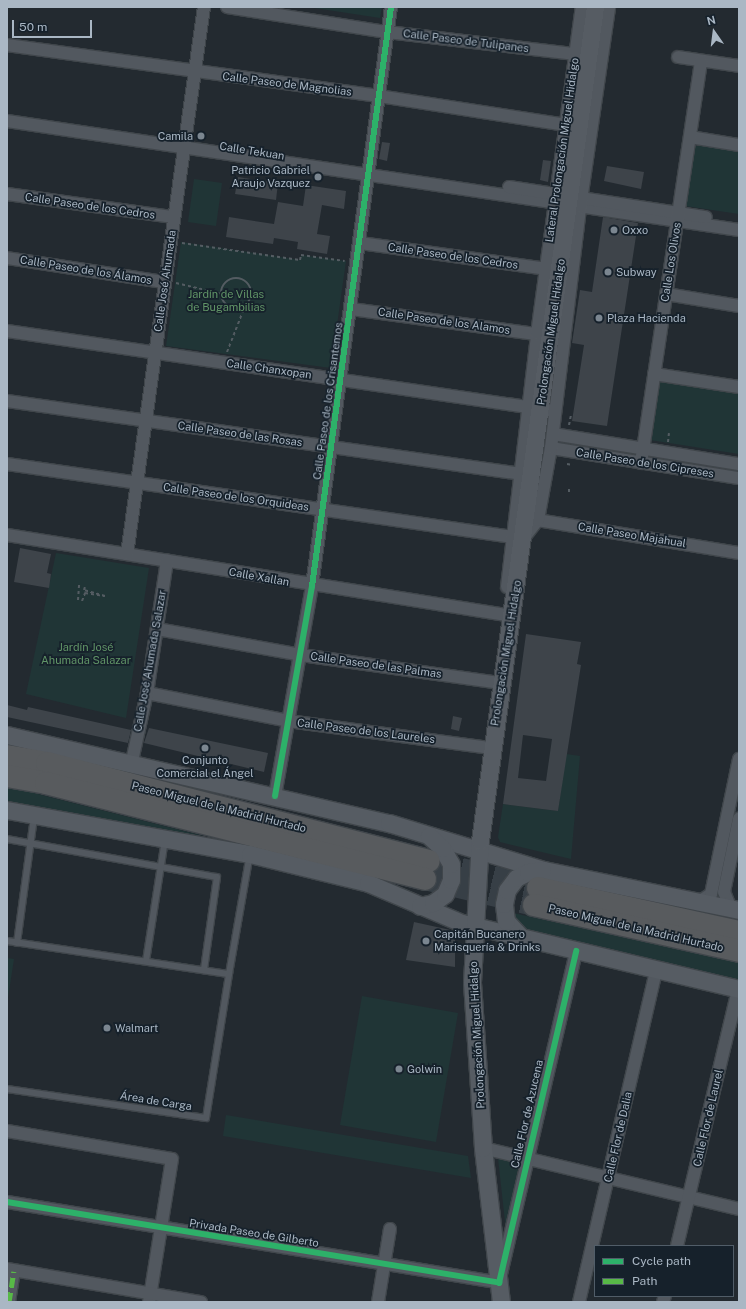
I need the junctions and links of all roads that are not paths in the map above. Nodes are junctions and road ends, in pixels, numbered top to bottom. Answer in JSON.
{"nodes":[{"id":1,"x":204,"y":7,"type":"edge"},
{"id":2,"x":227,"y":7,"type":"edge"},
{"id":3,"x":391,"y":7,"type":"edge"},
{"id":4,"x":582,"y":7,"type":"edge"},
{"id":5,"x":595,"y":7,"type":"edge"},
{"id":6,"x":609,"y":7,"type":"edge"},
{"id":7,"x":387,"y":32,"type":"junction"},
{"id":8,"x":7,"y":45,"type":"edge"},
{"id":9,"x":581,"y":55,"type":"junction"},
{"id":10,"x":678,"y":57,"type":"dead end"},
{"id":11,"x":701,"y":60,"type":"junction"},
{"id":12,"x":739,"y":66,"type":"edge"},
{"id":13,"x":194,"y":72,"type":"junction"},
{"id":14,"x":379,"y":96,"type":"junction"},
{"id":15,"x":7,"y":114,"type":"edge"},
{"id":16,"x":7,"y":121,"type":"edge"},
{"id":17,"x":567,"y":126,"type":"junction"},
{"id":18,"x":690,"y":137,"type":"junction"},
{"id":19,"x":183,"y":144,"type":"junction"},
{"id":20,"x":739,"y":145,"type":"edge"},
{"id":21,"x":368,"y":172,"type":"junction"},
{"id":22,"x":7,"y":194,"type":"edge"},
{"id":23,"x":569,"y":200,"type":"junction"},
{"id":24,"x":173,"y":217,"type":"junction"},
{"id":25,"x":678,"y":217,"type":"junction"},
{"id":26,"x":739,"y":222,"type":"edge"},
{"id":27,"x":739,"y":230,"type":"edge"},
{"id":28,"x":360,"y":243,"type":"junction"},
{"id":29,"x":7,"y":258,"type":"edge"},
{"id":30,"x":547,"y":269,"type":"junction"},
{"id":31,"x":170,"y":283,"type":"junction"},
{"id":32,"x":666,"y":294,"type":"junction"},
{"id":33,"x":739,"y":306,"type":"edge"},
{"id":34,"x":351,"y":309,"type":"junction"},
{"id":35,"x":7,"y":331,"type":"edge"},
{"id":36,"x":537,"y":334,"type":"junction"},
{"id":37,"x":155,"y":353,"type":"junction"},
{"id":38,"x":654,"y":374,"type":"junction"},
{"id":39,"x":342,"y":379,"type":"junction"},
{"id":40,"x":739,"y":387,"type":"edge"},
{"id":41,"x":7,"y":400,"type":"edge"},
{"id":42,"x":542,"y":409,"type":"junction"},
{"id":43,"x":146,"y":420,"type":"junction"},
{"id":44,"x":552,"y":434,"type":"junction"},
{"id":45,"x":332,"y":447,"type":"junction"},
{"id":46,"x":551,"y":448,"type":"junction"},
{"id":47,"x":642,"y":448,"type":"junction"},
{"id":48,"x":640,"y":463,"type":"junction"},
{"id":49,"x":7,"y":464,"type":"edge"},
{"id":50,"x":739,"y":464,"type":"edge"},
{"id":51,"x":522,"y":474,"type":"junction"},
{"id":52,"x":739,"y":478,"type":"edge"},
{"id":53,"x":138,"y":482,"type":"junction"},
{"id":54,"x":323,"y":510,"type":"junction"},
{"id":55,"x":532,"y":519,"type":"junction"},
{"id":56,"x":7,"y":535,"type":"edge"},
{"id":57,"x":518,"y":538,"type":"junction"},
{"id":58,"x":739,"y":553,"type":"edge"},
{"id":59,"x":128,"y":554,"type":"junction"},
{"id":60,"x":167,"y":561,"type":"junction"},
{"id":61,"x":312,"y":586,"type":"junction"},
{"id":62,"x":508,"y":616,"type":"junction"},
{"id":63,"x":157,"y":629,"type":"junction"},
{"id":64,"x":301,"y":655,"type":"junction"},
{"id":65,"x":501,"y":679,"type":"junction"},
{"id":66,"x":147,"y":693,"type":"junction"},
{"id":67,"x":288,"y":721,"type":"junction"},
{"id":68,"x":7,"y":735,"type":"edge"},
{"id":69,"x":491,"y":748,"type":"junction"},
{"id":70,"x":7,"y":756,"type":"edge"},
{"id":71,"x":132,"y":762,"type":"junction"},
{"id":72,"x":738,"y":765,"type":"edge"},
{"id":73,"x":7,"y":776,"type":"edge"},
{"id":74,"x":275,"y":796,"type":"junction"},
{"id":75,"x":7,"y":810,"type":"edge"},
{"id":76,"x":734,"y":811,"type":"edge"},
{"id":77,"x":34,"y":815,"type":"junction"},
{"id":78,"x":739,"y":818,"type":"edge"},
{"id":79,"x":429,"y":836,"type":"junction"},
{"id":80,"x":7,"y":839,"type":"edge"},
{"id":81,"x":165,"y":839,"type":"junction"},
{"id":82,"x":31,"y":844,"type":"junction"},
{"id":83,"x":479,"y":851,"type":"junction"},
{"id":84,"x":250,"y":854,"type":"junction"},
{"id":85,"x":160,"y":867,"type":"junction"},
{"id":86,"x":538,"y":888,"type":"junction"},
{"id":87,"x":700,"y":901,"type":"junction"},
{"id":88,"x":420,"y":906,"type":"junction"},
{"id":89,"x":735,"y":910,"type":"edge"},
{"id":90,"x":474,"y":926,"type":"junction"},
{"id":91,"x":739,"y":932,"type":"edge"},
{"id":92,"x":522,"y":939,"type":"junction"},
{"id":93,"x":7,"y":941,"type":"edge"},
{"id":94,"x":17,"y":942,"type":"junction"},
{"id":95,"x":576,"y":951,"type":"junction"},
{"id":96,"x":739,"y":951,"type":"edge"},
{"id":97,"x":146,"y":961,"type":"junction"},
{"id":98,"x":204,"y":970,"type":"junction"},
{"id":99,"x":656,"y":972,"type":"junction"},
{"id":100,"x":229,"y":974,"type":"junction"},
{"id":101,"x":738,"y":989,"type":"edge"},
{"id":102,"x":7,"y":1089,"type":"edge"},
{"id":103,"x":7,"y":1131,"type":"edge"},
{"id":104,"x":483,"y":1148,"type":"junction"},
{"id":105,"x":526,"y":1158,"type":"junction"},
{"id":106,"x":608,"y":1178,"type":"junction"},
{"id":107,"x":690,"y":1197,"type":"junction"},
{"id":108,"x":7,"y":1202,"type":"edge"},
{"id":109,"x":739,"y":1209,"type":"edge"},
{"id":110,"x":161,"y":1228,"type":"junction"},
{"id":111,"x":390,"y":1229,"type":"dead end"},
{"id":112,"x":677,"y":1245,"type":"edge"},
{"id":113,"x":384,"y":1264,"type":"junction"},
{"id":114,"x":11,"y":1270,"type":"edge"},
{"id":115,"x":499,"y":1283,"type":"junction"},
{"id":116,"x":150,"y":1298,"type":"edge"},
{"id":117,"x":9,"y":1302,"type":"edge"},
{"id":118,"x":201,"y":1302,"type":"edge"},
{"id":119,"x":378,"y":1302,"type":"edge"},
{"id":120,"x":501,"y":1302,"type":"edge"},
{"id":121,"x":579,"y":1302,"type":"edge"}],
"edges":[{"from":1,"to":13,"type":"street","name":"Calle José Ahumada"},
{"from":2,"to":7,"type":"street","name":"Calle Paseo de Tulipanes"},
{"from":3,"to":7,"type":"street","name":"Calle Paseo de los Crisantemos"},
{"from":4,"to":9,"type":"street","name":"Lateral Prolongación Miguel Hidalgo"},
{"from":5,"to":9,"type":"street","name":"Prolongación Miguel Hidalgo"},
{"from":6,"to":23,"type":"street","name":"Lateral Prolongación Miguel Hidalgo"},
{"from":7,"to":9,"type":"street","name":"Calle Paseo de Tulipanes"},
{"from":7,"to":14,"type":"street","name":"Calle Paseo de los Crisantemos"},
{"from":8,"to":13,"type":"street","name":"Calle Paseo de Magnolias"},
{"from":9,"to":17,"type":"street","name":"Lateral Prolongación Miguel Hidalgo"},
{"from":9,"to":23,"type":"street","name":"Prolongación Miguel Hidalgo"},
{"from":10,"to":11,"type":"street"},
{"from":11,"to":12,"type":"street"},
{"from":11,"to":18,"type":"street","name":"Calle Los Olivos"},
{"from":13,"to":14,"type":"street","name":"Calle Paseo de Magnolias"},
{"from":13,"to":19,"type":"street","name":"Calle José Ahumada"},
{"from":14,"to":17,"type":"street","name":"Calle Paseo de Magnolias"},
{"from":14,"to":21,"type":"street","name":"Calle Paseo de los Crisantemos"},
{"from":15,"to":19,"type":"street","name":"Calle Tekuan"},
{"from":16,"to":19,"type":"street","name":"Calle Tekuan"},
{"from":17,"to":23,"type":"street","name":"Lateral Prolongación Miguel Hidalgo"},
{"from":18,"to":20,"type":"street"},
{"from":18,"to":25,"type":"street","name":"Calle Los Olivos"},
{"from":19,"to":21,"type":"street","name":"Calle Tekuan"},
{"from":19,"to":24,"type":"street","name":"Calle José Ahumada"},
{"from":21,"to":23,"type":"street","name":"Calle Tekuan"},
{"from":21,"to":28,"type":"street","name":"Calle Paseo de los Crisantemos"},
{"from":22,"to":24,"type":"street","name":"Calle Paseo de los Cedros"},
{"from":23,"to":25,"type":"street","name":"Calle Tekuan"},
{"from":23,"to":30,"type":"street","name":"Lateral Prolongación Miguel Hidalgo"},
{"from":23,"to":42,"type":"street","name":"Prolongación Miguel Hidalgo"},
{"from":24,"to":31,"type":"street","name":"Calle José Ahumada"},
{"from":25,"to":26,"type":"street"},
{"from":25,"to":27,"type":"street"},
{"from":25,"to":32,"type":"street","name":"Calle Los Olivos"},
{"from":28,"to":30,"type":"street","name":"Calle Paseo de los Cedros"},
{"from":28,"to":34,"type":"street","name":"Calle Paseo de los Crisantemos"},
{"from":29,"to":31,"type":"street","name":"Calle Paseo de los Álamos"},
{"from":30,"to":36,"type":"street","name":"Lateral Prolongación Miguel Hidalgo"},
{"from":31,"to":37,"type":"street","name":"Calle José Ahumada"},
{"from":32,"to":33,"type":"street"},
{"from":32,"to":38,"type":"street","name":"Calle Los Olivos"},
{"from":34,"to":36,"type":"street","name":"Calle Paseo de los Alamos"},
{"from":34,"to":39,"type":"street","name":"Calle Paseo de los Crisantemos"},
{"from":35,"to":37,"type":"street","name":"Calle Chanxopan"},
{"from":36,"to":42,"type":"street","name":"Lateral Prolongación Miguel Hidalgo"},
{"from":37,"to":39,"type":"street","name":"Calle Chanxopan"},
{"from":37,"to":43,"type":"street","name":"Calle José Ahumada"},
{"from":38,"to":40,"type":"street"},
{"from":38,"to":47,"type":"street","name":"Calle Los Olivos"},
{"from":39,"to":42,"type":"street","name":"Calle Chanxopan"},
{"from":39,"to":45,"type":"street","name":"Calle Paseo de los Crisantemos"},
{"from":41,"to":43,"type":"street","name":"Calle Paseo de las Rosas"},
{"from":42,"to":44,"type":"street","name":"Lateral Prolongación Miguel Hidalgo"},
{"from":42,"to":51,"type":"street","name":"Lateral Prolongación Miguel Hidalgo"},
{"from":42,"to":55,"type":"street","name":"Prolongación Miguel Hidalgo"},
{"from":43,"to":45,"type":"street","name":"Calle Paseo de las Rosas"},
{"from":43,"to":53,"type":"street","name":"Calle José Ahumada"},
{"from":44,"to":46,"type":"street","name":"Lateral Prolongación Miguel Hidalgo"},
{"from":44,"to":47,"type":"street","name":"Calle Paseo de los Cipreses"},
{"from":45,"to":51,"type":"street","name":"Calle Paseo de las Rosas"},
{"from":45,"to":54,"type":"street","name":"Calle Paseo de los Crisantemos"},
{"from":46,"to":48,"type":"street","name":"Calle Paseo de los Cipreses"},
{"from":46,"to":55,"type":"street","name":"Lateral Prolongación Miguel Hidalgo"},
{"from":47,"to":48,"type":"street","name":"Calle Los Olivos"},
{"from":47,"to":50,"type":"street","name":"Calle Paseo de los Cipreses"},
{"from":48,"to":52,"type":"street","name":"Calle Paseo de los Cipreses"},
{"from":49,"to":53,"type":"street","name":"Calle Paseo de los Orquideas"},
{"from":51,"to":57,"type":"street","name":"Lateral Prolongación Miguel Hidalgo"},
{"from":53,"to":54,"type":"street","name":"Calle Paseo de los Orquideas"},
{"from":53,"to":59,"type":"street","name":"Calle José Ahumada"},
{"from":54,"to":57,"type":"street","name":"Calle Paseo de los Orquideas"},
{"from":54,"to":61,"type":"street","name":"Calle Paseo de los Crisantemos"},
{"from":55,"to":57,"type":"street","name":"Prolongación Miguel Hidalgo"},
{"from":55,"to":58,"type":"street","name":"Calle Paseo Majahual"},
{"from":56,"to":59,"type":"street","name":"Calle Xallan"},
{"from":57,"to":62,"type":"street","name":"Prolongación Miguel Hidalgo"},
{"from":59,"to":60,"type":"street","name":"Calle Xallan"},
{"from":60,"to":61,"type":"street","name":"Calle Xallan"},
{"from":60,"to":63,"type":"street","name":"Calle José Ahumada Salazar"},
{"from":61,"to":62,"type":"street","name":"Calle Xallan"},
{"from":61,"to":64,"type":"street","name":"Calle Paseo de los Crisantemos"},
{"from":62,"to":65,"type":"street","name":"Prolongación Miguel Hidalgo"},
{"from":63,"to":64,"type":"street","name":"Calle Paseo de las Palmas"},
{"from":63,"to":66,"type":"street","name":"Calle José Ahumada Salazar"},
{"from":64,"to":65,"type":"street","name":"Calle Paseo de las Palmas"},
{"from":64,"to":67,"type":"street","name":"Calle Paseo de los Crisantemos"},
{"from":65,"to":69,"type":"street","name":"Prolongación Miguel Hidalgo"},
{"from":66,"to":67,"type":"street","name":"Calle Paseo de los Laureles"},
{"from":66,"to":71,"type":"street","name":"Calle José Ahumada Salazar"},
{"from":67,"to":69,"type":"street","name":"Calle Paseo de los Laureles"},
{"from":67,"to":74,"type":"street","name":"Calle Paseo de los Crisantemos"},
{"from":68,"to":71,"type":"street"},
{"from":69,"to":83,"type":"street","name":"Prolongación Miguel Hidalgo"},
{"from":70,"to":73,"type":"highway","name":"Paseo Miguel de la Madrid Hurtado"},
{"from":71,"to":74,"type":"street"},
{"from":72,"to":76,"type":"street"},
{"from":74,"to":79,"type":"street"},
{"from":75,"to":77,"type":"street"},
{"from":76,"to":87,"type":"street"},
{"from":77,"to":81,"type":"street"},
{"from":77,"to":82,"type":"lane"},
{"from":78,"to":89,"type":"street"},
{"from":79,"to":83,"type":"street"},
{"from":79,"to":88,"type":"street"},
{"from":80,"to":82,"type":"lane"},
{"from":81,"to":84,"type":"street"},
{"from":81,"to":85,"type":"lane"},
{"from":82,"to":85,"type":"lane"},
{"from":82,"to":94,"type":"lane"},
{"from":83,"to":86,"type":"street"},
{"from":83,"to":90,"type":"street","name":"Prolongación Miguel Hidalgo"},
{"from":84,"to":88,"type":"street"},
{"from":84,"to":100,"type":"lane"},
{"from":85,"to":97,"type":"lane"},
{"from":85,"to":98,"type":"lane"},
{"from":86,"to":87,"type":"street"},
{"from":86,"to":91,"type":"highway","name":"Paseo Miguel de la Madrid Hurtado"},
{"from":86,"to":92,"type":"street"},
{"from":86,"to":96,"type":"highway","name":"Paseo Miguel de la Madrid Hurtado"},
{"from":87,"to":89,"type":"street"},
{"from":88,"to":90,"type":"street"},
{"from":90,"to":92,"type":"street"},
{"from":90,"to":104,"type":"street","name":"Prolongación Miguel Hidalgo"},
{"from":92,"to":95,"type":"street"},
{"from":93,"to":94,"type":"lane"},
{"from":94,"to":97,"type":"lane"},
{"from":95,"to":99,"type":"street"},
{"from":95,"to":105,"type":"street","name":"Calle Flor de Azucena"},
{"from":97,"to":98,"type":"lane"},
{"from":98,"to":100,"type":"lane"},
{"from":99,"to":101,"type":"street"},
{"from":99,"to":106,"type":"street","name":"Calle Flor de Dalia"},
{"from":100,"to":102,"type":"lane","name":"Área de Carga"},
{"from":101,"to":107,"type":"street","name":"Calle Flor de Laurel"},
{"from":103,"to":110,"type":"street"},
{"from":104,"to":105,"type":"street"},
{"from":104,"to":115,"type":"street","name":"Prolongación Miguel Hidalgo"},
{"from":105,"to":106,"type":"street"},
{"from":105,"to":115,"type":"street","name":"Calle Flor de Azucena"},
{"from":106,"to":107,"type":"street"},
{"from":106,"to":121,"type":"street","name":"Calle Flor de Dalia"},
{"from":107,"to":109,"type":"street"},
{"from":107,"to":112,"type":"street","name":"Calle Flor de Laurel"},
{"from":108,"to":110,"type":"street","name":"Privada Paseo de Gilberto"},
{"from":110,"to":113,"type":"street","name":"Privada Paseo de Gilberto"},
{"from":110,"to":116,"type":"street"},
{"from":111,"to":113,"type":"street"},
{"from":113,"to":115,"type":"street","name":"Privada Paseo de Gilberto"},
{"from":113,"to":119,"type":"street"},
{"from":114,"to":116,"type":"street"},
{"from":114,"to":117,"type":"street"},
{"from":115,"to":120,"type":"street","name":"Prolongación Miguel Hidalgo"},
{"from":116,"to":118,"type":"street"}]}
